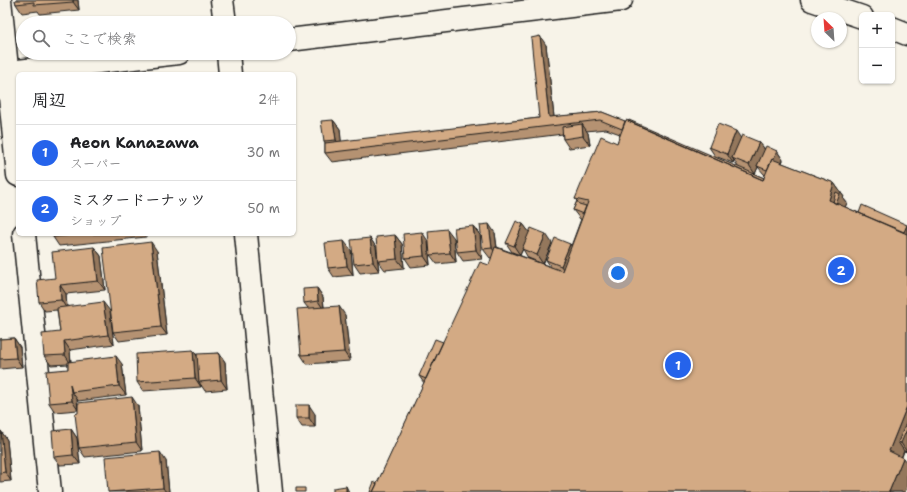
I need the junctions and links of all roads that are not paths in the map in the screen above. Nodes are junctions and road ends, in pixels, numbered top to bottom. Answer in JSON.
{"nodes":[{"id":1,"x":0,"y":0,"type":"edge"},
{"id":2,"x":222,"y":0,"type":"edge"},
{"id":3,"x":622,"y":0,"type":"edge"},
{"id":4,"x":812,"y":0,"type":"edge"},
{"id":5,"x":223,"y":16,"type":"edge"},
{"id":6,"x":859,"y":16,"type":"edge"},
{"id":7,"x":895,"y":29,"type":"edge"},
{"id":8,"x":907,"y":34,"type":"edge"},
{"id":9,"x":296,"y":39,"type":"edge"},
{"id":10,"x":118,"y":60,"type":"edge"},
{"id":11,"x":229,"y":60,"type":"edge"},
{"id":12,"x":230,"y":72,"type":"edge"},
{"id":13,"x":4,"y":73,"type":"edge"},
{"id":14,"x":16,"y":160,"type":"edge"},
{"id":15,"x":24,"y":236,"type":"edge"},
{"id":16,"x":246,"y":236,"type":"edge"},
{"id":17,"x":50,"y":492,"type":"edge"},
{"id":18,"x":271,"y":492,"type":"edge"}],
"edges":[{"from":1,"to":13,"type":"street"},
{"from":2,"to":5,"type":"street"},
{"from":3,"to":9,"type":"street"},
{"from":4,"to":6,"type":"street"},
{"from":7,"to":8,"type":"street"},
{"from":10,"to":13,"type":"street"},
{"from":11,"to":12,"type":"street"},
{"from":13,"to":14,"type":"street"},
{"from":15,"to":17,"type":"street"},
{"from":16,"to":18,"type":"street"}]}
